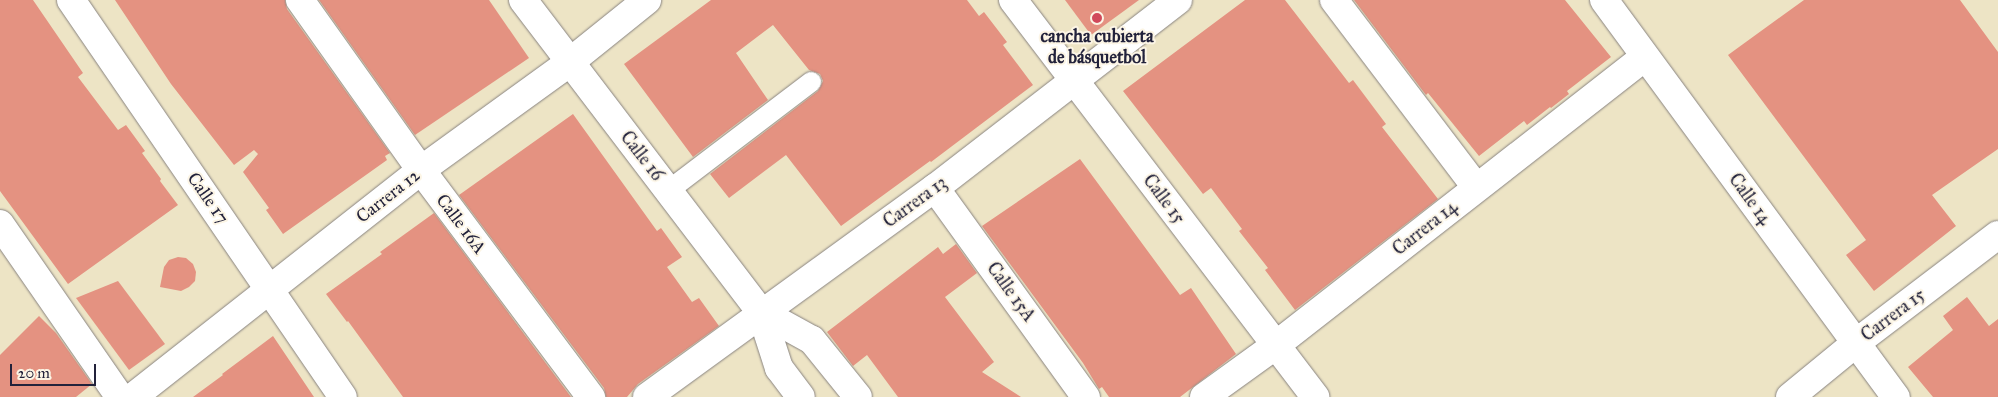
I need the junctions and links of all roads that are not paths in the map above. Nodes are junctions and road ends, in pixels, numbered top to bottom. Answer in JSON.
{"nodes":[{"id":1,"x":71,"y":0,"type":"edge"},
{"id":2,"x":300,"y":0,"type":"edge"},
{"id":3,"x":523,"y":0,"type":"edge"},
{"id":4,"x":647,"y":0,"type":"edge"},
{"id":5,"x":1014,"y":0,"type":"edge"},
{"id":6,"x":1178,"y":0,"type":"edge"},
{"id":7,"x":1334,"y":0,"type":"edge"},
{"id":8,"x":1604,"y":0,"type":"edge"},
{"id":9,"x":1645,"y":57,"type":"junction"},
{"id":10,"x":570,"y":62,"type":"junction"},
{"id":11,"x":1074,"y":80,"type":"junction"},
{"id":12,"x":811,"y":82,"type":"dead end"},
{"id":13,"x":421,"y":170,"type":"junction"},
{"id":14,"x":1476,"y":187,"type":"junction"},
{"id":15,"x":935,"y":188,"type":"junction"},
{"id":16,"x":668,"y":190,"type":"junction"},
{"id":17,"x":0,"y":224,"type":"edge"},
{"id":18,"x":1998,"y":235,"type":"edge"},
{"id":19,"x":270,"y":289,"type":"junction"},
{"id":20,"x":761,"y":312,"type":"junction"},
{"id":21,"x":1856,"y":343,"type":"junction"},
{"id":22,"x":1276,"y":345,"type":"junction"},
{"id":23,"x":120,"y":397,"type":"edge"},
{"id":24,"x":133,"y":397,"type":"edge"},
{"id":25,"x":343,"y":397,"type":"edge"},
{"id":26,"x":591,"y":397,"type":"edge"},
{"id":27,"x":647,"y":397,"type":"edge"},
{"id":28,"x":801,"y":397,"type":"edge"},
{"id":29,"x":858,"y":397,"type":"edge"},
{"id":30,"x":1086,"y":397,"type":"edge"},
{"id":31,"x":1204,"y":397,"type":"edge"},
{"id":32,"x":1315,"y":397,"type":"edge"},
{"id":33,"x":1790,"y":397,"type":"edge"},
{"id":34,"x":1896,"y":397,"type":"edge"}],
"edges":[{"from":1,"to":19,"type":"street","name":"Calle 17"},
{"from":2,"to":13,"type":"street","name":"Calle 16A"},
{"from":3,"to":10,"type":"street","name":"Calle 16"},
{"from":4,"to":10,"type":"street","name":"Carrera 12"},
{"from":5,"to":11,"type":"street","name":"Calle 15"},
{"from":6,"to":11,"type":"street","name":"Carrera 13"},
{"from":7,"to":14,"type":"street"},
{"from":8,"to":9,"type":"street","name":"Calle 14"},
{"from":9,"to":14,"type":"street","name":"Carrera 14"},
{"from":9,"to":21,"type":"street","name":"Calle 14"},
{"from":10,"to":13,"type":"street","name":"Carrera 12"},
{"from":10,"to":16,"type":"street","name":"Calle 16"},
{"from":11,"to":15,"type":"street","name":"Carrera 13"},
{"from":11,"to":22,"type":"street","name":"Calle 15"},
{"from":12,"to":16,"type":"street"},
{"from":13,"to":19,"type":"street","name":"Carrera 12"},
{"from":13,"to":26,"type":"street","name":"Calle 16A"},
{"from":14,"to":22,"type":"street","name":"Carrera 14"},
{"from":15,"to":20,"type":"street","name":"Carrera 13"},
{"from":15,"to":30,"type":"street","name":"Calle 15A"},
{"from":16,"to":20,"type":"street","name":"Calle 16"},
{"from":17,"to":23,"type":"street"},
{"from":18,"to":21,"type":"street","name":"Carrera 15"},
{"from":19,"to":24,"type":"street","name":"Carrera 12"},
{"from":19,"to":25,"type":"street","name":"Calle 17"},
{"from":20,"to":27,"type":"street","name":"Carrera 13"},
{"from":20,"to":28,"type":"street","name":"Calle 16"},
{"from":20,"to":29,"type":"street","name":"Calle 16"},
{"from":21,"to":33,"type":"street","name":"Carrera 15"},
{"from":21,"to":34,"type":"street","name":"Calle 14"},
{"from":22,"to":31,"type":"street","name":"Carrera 14"},
{"from":22,"to":32,"type":"street","name":"Calle 15"}]}
